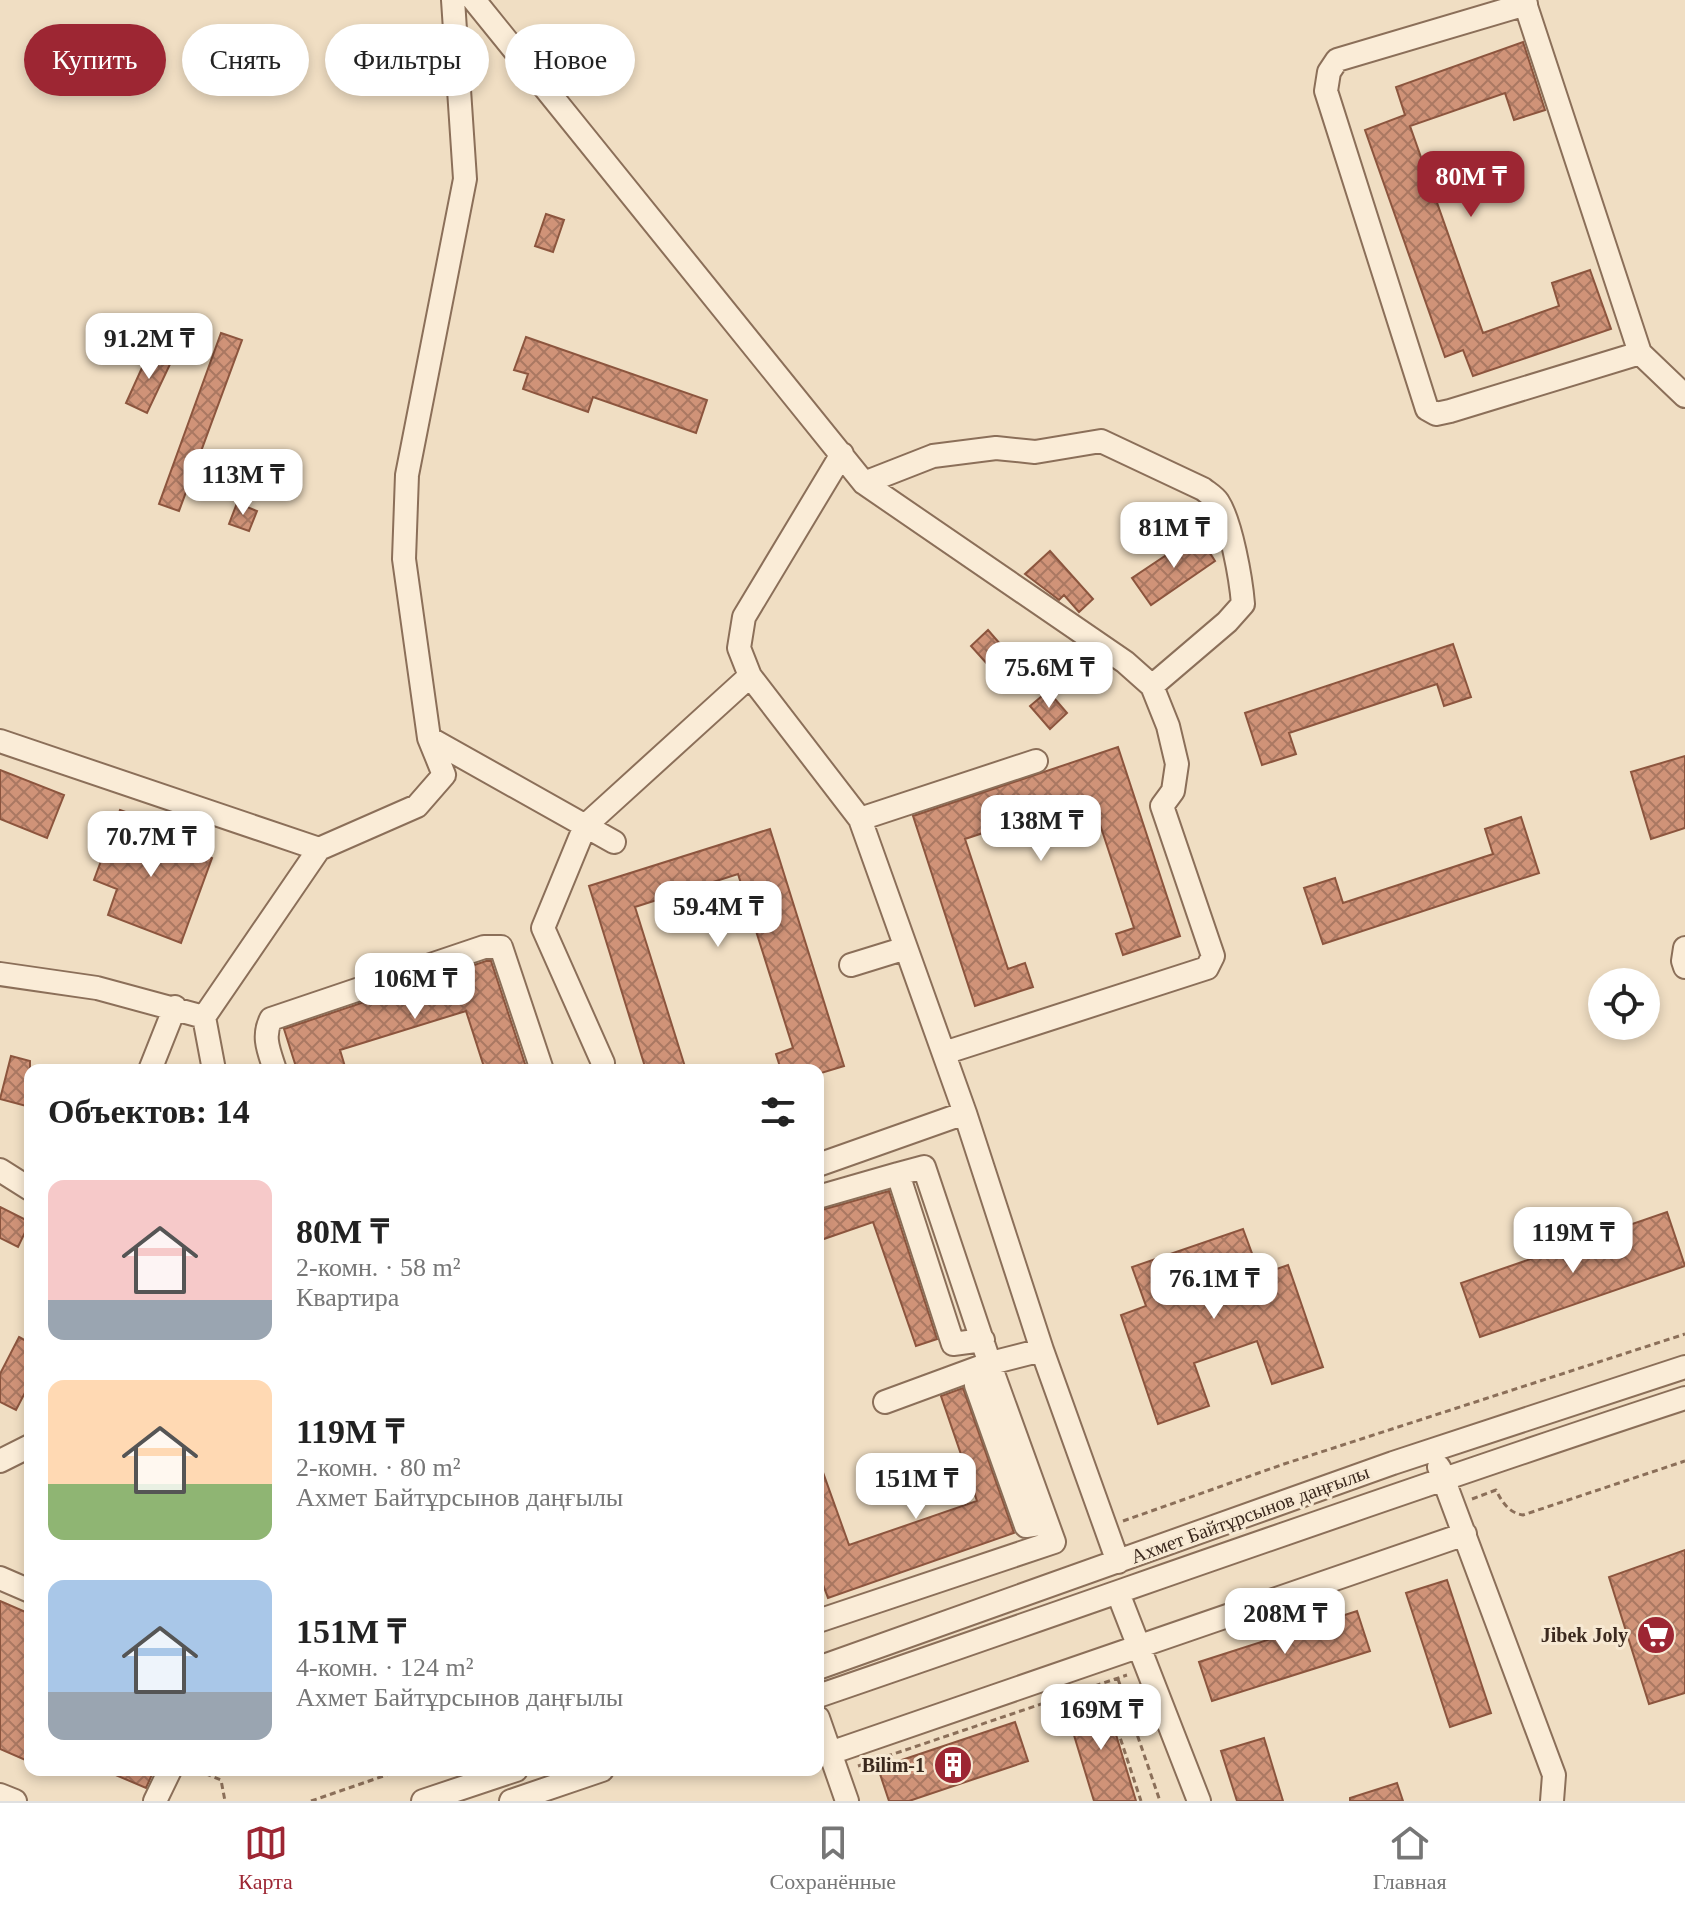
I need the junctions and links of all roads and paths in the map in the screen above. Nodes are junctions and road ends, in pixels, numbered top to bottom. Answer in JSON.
{"nodes":[{"id":1,"x":453,"y":0,"type":"edge"},
{"id":2,"x":474,"y":0,"type":"edge"},
{"id":3,"x":1525,"y":2,"type":"edge"},
{"id":4,"x":1640,"y":353,"type":"junction"},
{"id":5,"x":1685,"y":396,"type":"edge"},
{"id":6,"x":842,"y":454,"type":"junction"},
{"id":7,"x":864,"y":483,"type":"junction"},
{"id":8,"x":750,"y":676,"type":"junction"},
{"id":9,"x":1152,"y":686,"type":"junction"},
{"id":10,"x":429,"y":738,"type":"junction"},
{"id":11,"x":0,"y":741,"type":"edge"},
{"id":12,"x":1036,"y":761,"type":"dead end"},
{"id":13,"x":860,"y":819,"type":"junction"},
{"id":14,"x":585,"y":826,"type":"junction"},
{"id":15,"x":614,"y":842,"type":"dead end"},
{"id":16,"x":319,"y":849,"type":"junction"},
{"id":17,"x":906,"y":948,"type":"junction"},
{"id":18,"x":1685,"y":948,"type":"edge"},
{"id":19,"x":851,"y":965,"type":"dead end"},
{"id":20,"x":1685,"y":967,"type":"edge"},
{"id":21,"x":0,"y":974,"type":"edge"},
{"id":22,"x":175,"y":1007,"type":"junction"},
{"id":23,"x":204,"y":1017,"type":"junction"},
{"id":24,"x":944,"y":1053,"type":"junction"},
{"id":25,"x":152,"y":1064,"type":"edge"},
{"id":26,"x":163,"y":1064,"type":"edge"},
{"id":27,"x":213,"y":1064,"type":"edge"},
{"id":28,"x":273,"y":1064,"type":"edge"},
{"id":29,"x":540,"y":1064,"type":"edge"},
{"id":30,"x":601,"y":1064,"type":"edge"},
{"id":31,"x":965,"y":1113,"type":"junction"},
{"id":32,"x":824,"y":1163,"type":"edge"},
{"id":33,"x":0,"y":1170,"type":"edge"},
{"id":34,"x":24,"y":1185,"type":"edge"},
{"id":35,"x":824,"y":1195,"type":"edge"},
{"id":36,"x":1685,"y":1334,"type":"edge"},
{"id":37,"x":1042,"y":1350,"type":"junction"},
{"id":38,"x":1685,"y":1367,"type":"edge"},
{"id":39,"x":992,"y":1370,"type":"junction"},
{"id":40,"x":1685,"y":1398,"type":"edge"},
{"id":41,"x":885,"y":1402,"type":"dead end"},
{"id":42,"x":24,"y":1449,"type":"edge"},
{"id":43,"x":1434,"y":1450,"type":"junction"},
{"id":44,"x":0,"y":1461,"type":"edge"},
{"id":45,"x":1685,"y":1461,"type":"edge"},
{"id":46,"x":1443,"y":1478,"type":"junction"},
{"id":47,"x":1453,"y":1506,"type":"junction"},
{"id":48,"x":1106,"y":1527,"type":"junction"},
{"id":49,"x":1465,"y":1534,"type":"junction"},
{"id":50,"x":1118,"y":1562,"type":"junction"},
{"id":51,"x":0,"y":1578,"type":"edge"},
{"id":52,"x":24,"y":1588,"type":"edge"},
{"id":53,"x":1118,"y":1593,"type":"junction"},
{"id":54,"x":824,"y":1619,"type":"edge"},
{"id":55,"x":1138,"y":1647,"type":"junction"},
{"id":56,"x":1111,"y":1656,"type":"junction"},
{"id":57,"x":824,"y":1666,"type":"edge"},
{"id":58,"x":1146,"y":1669,"type":"junction"},
{"id":59,"x":1118,"y":1679,"type":"junction"},
{"id":60,"x":824,"y":1694,"type":"edge"},
{"id":61,"x":1125,"y":1700,"type":"junction"},
{"id":62,"x":824,"y":1735,"type":"edge"},
{"id":63,"x":834,"y":1763,"type":"junction"},
{"id":64,"x":167,"y":1776,"type":"edge"},
{"id":65,"x":211,"y":1776,"type":"edge"},
{"id":66,"x":384,"y":1776,"type":"edge"},
{"id":67,"x":494,"y":1776,"type":"edge"},
{"id":68,"x":584,"y":1776,"type":"edge"},
{"id":69,"x":454,"y":1787,"type":"edge"},
{"id":70,"x":0,"y":1795,"type":"edge"},
{"id":71,"x":15,"y":1801,"type":"edge"},
{"id":72,"x":155,"y":1801,"type":"edge"},
{"id":73,"x":225,"y":1801,"type":"edge"},
{"id":74,"x":311,"y":1801,"type":"edge"},
{"id":75,"x":423,"y":1801,"type":"edge"},
{"id":76,"x":511,"y":1801,"type":"edge"},
{"id":77,"x":847,"y":1801,"type":"edge"},
{"id":78,"x":1141,"y":1801,"type":"edge"},
{"id":79,"x":1160,"y":1801,"type":"edge"},
{"id":80,"x":1199,"y":1801,"type":"edge"},
{"id":81,"x":1552,"y":1801,"type":"edge"}],
"edges":[{"from":1,"to":10,"type":"street"},
{"from":2,"to":6,"type":"street"},
{"from":3,"to":4,"type":"street"},
{"from":3,"to":4,"type":"street"},
{"from":4,"to":5,"type":"street"},
{"from":6,"to":7,"type":"street"},
{"from":6,"to":8,"type":"street"},
{"from":7,"to":9,"type":"street"},
{"from":7,"to":9,"type":"street"},
{"from":8,"to":13,"type":"street"},
{"from":8,"to":14,"type":"street"},
{"from":9,"to":24,"type":"street"},
{"from":10,"to":14,"type":"street"},
{"from":10,"to":16,"type":"street"},
{"from":11,"to":16,"type":"street"},
{"from":12,"to":13,"type":"street"},
{"from":13,"to":17,"type":"street"},
{"from":14,"to":15,"type":"street"},
{"from":14,"to":30,"type":"street"},
{"from":16,"to":23,"type":"street"},
{"from":17,"to":19,"type":"street"},
{"from":17,"to":24,"type":"street"},
{"from":18,"to":20,"type":"street"},
{"from":21,"to":22,"type":"street"},
{"from":22,"to":23,"type":"street"},
{"from":22,"to":25,"type":"street"},
{"from":22,"to":26,"type":"street"},
{"from":23,"to":27,"type":"street"},
{"from":24,"to":31,"type":"street"},
{"from":28,"to":29,"type":"street"},
{"from":31,"to":32,"type":"street"},
{"from":31,"to":37,"type":"street"},
{"from":33,"to":34,"type":"street"},
{"from":35,"to":39,"type":"street"},
{"from":36,"to":48,"type":"path"},
{"from":37,"to":39,"type":"street"},
{"from":37,"to":48,"type":"street"},
{"from":38,"to":43,"type":"street","name":"Ахмет Байтұрсынов даңғылы"},
{"from":39,"to":41,"type":"street"},
{"from":39,"to":54,"type":"street"},
{"from":40,"to":46,"type":"street","name":"Ахмет Байтұрсынов даңғылы"},
{"from":42,"to":44,"type":"street"},
{"from":43,"to":46,"type":"street"},
{"from":43,"to":50,"type":"street","name":"Ахмет Байтұрсынов даңғылы"},
{"from":45,"to":47,"type":"path"},
{"from":46,"to":47,"type":"street"},
{"from":46,"to":53,"type":"street","name":"Ахмет Байтұрсынов даңғылы"},
{"from":47,"to":49,"type":"street"},
{"from":48,"to":50,"type":"street"},
{"from":49,"to":55,"type":"street"},
{"from":49,"to":81,"type":"street"},
{"from":50,"to":57,"type":"street","name":"Ахмет Байтұрсынов даңғылы"},
{"from":51,"to":52,"type":"street"},
{"from":53,"to":55,"type":"street"},
{"from":53,"to":60,"type":"street","name":"Ахмет Байтұрсынов даңғылы"},
{"from":55,"to":56,"type":"street"},
{"from":55,"to":58,"type":"street"},
{"from":56,"to":59,"type":"path"},
{"from":56,"to":63,"type":"street"},
{"from":58,"to":59,"type":"path"},
{"from":58,"to":80,"type":"street"},
{"from":59,"to":61,"type":"path"},
{"from":59,"to":63,"type":"path"},
{"from":61,"to":78,"type":"path"},
{"from":61,"to":79,"type":"path"},
{"from":62,"to":63,"type":"street"},
{"from":63,"to":77,"type":"street"},
{"from":64,"to":72,"type":"street"},
{"from":65,"to":73,"type":"path"},
{"from":66,"to":74,"type":"path"},
{"from":67,"to":69,"type":"street"},
{"from":68,"to":76,"type":"street"},
{"from":69,"to":75,"type":"street"},
{"from":70,"to":71,"type":"street"}]}
